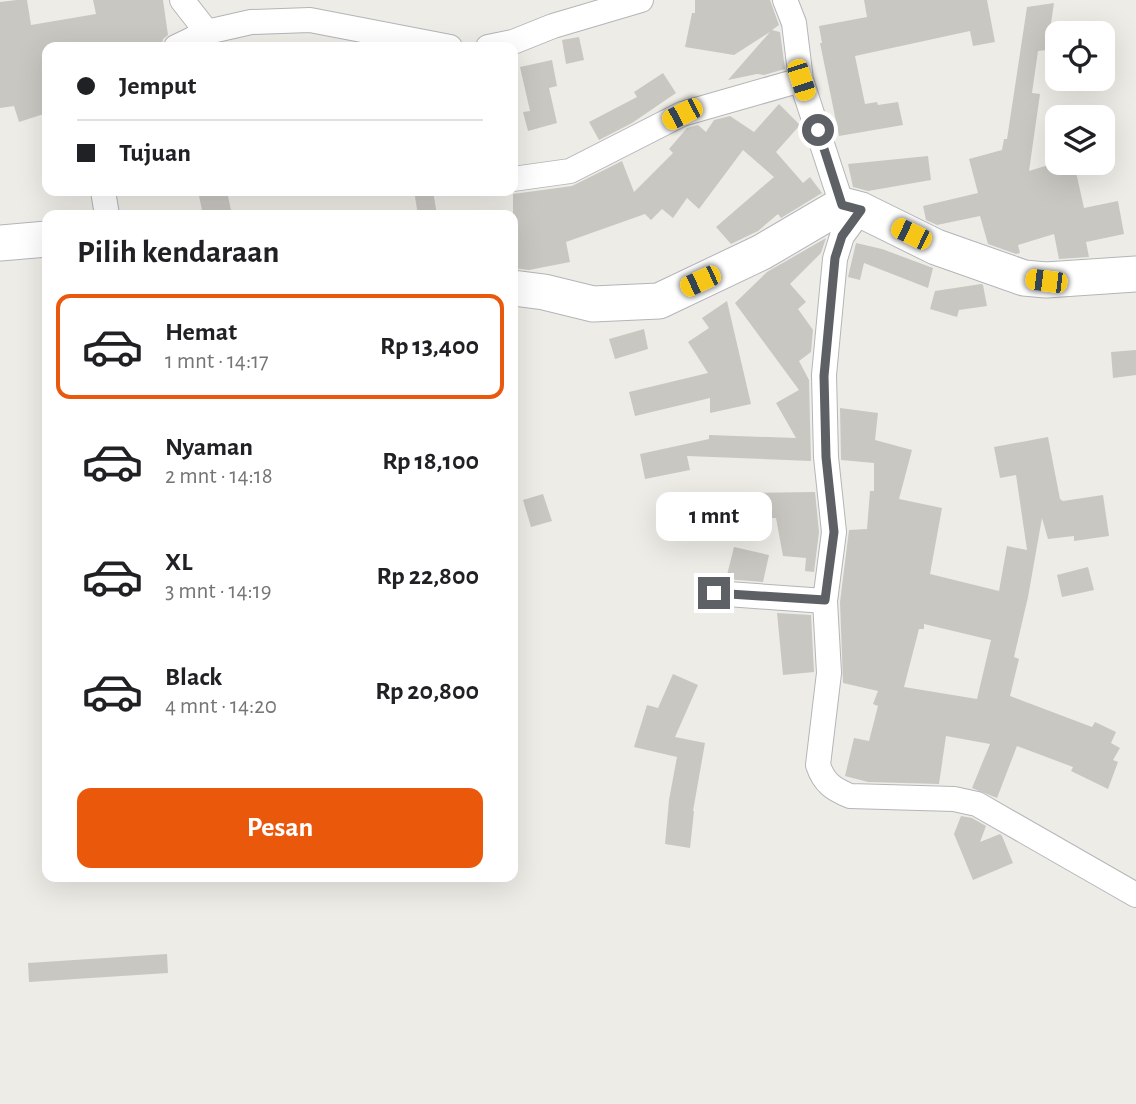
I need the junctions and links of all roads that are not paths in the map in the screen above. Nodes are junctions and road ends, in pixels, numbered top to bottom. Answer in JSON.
{"nodes":[{"id":1,"x":181,"y":0,"type":"edge"},
{"id":2,"x":641,"y":0,"type":"edge"},
{"id":3,"x":785,"y":0,"type":"edge"},
{"id":4,"x":207,"y":32,"type":"junction"},
{"id":5,"x":186,"y":42,"type":"edge"},
{"id":6,"x":424,"y":42,"type":"edge"},
{"id":7,"x":513,"y":42,"type":"edge"},
{"id":8,"x":801,"y":80,"type":"junction"},
{"id":9,"x":518,"y":179,"type":"edge"},
{"id":10,"x":852,"y":207,"type":"junction"},
{"id":11,"x":42,"y":239,"type":"edge"},
{"id":12,"x":0,"y":243,"type":"edge"},
{"id":13,"x":1136,"y":274,"type":"edge"},
{"id":14,"x":518,"y":289,"type":"edge"},
{"id":15,"x":714,"y":593,"type":"dead end"},
{"id":16,"x":825,"y":600,"type":"junction"},
{"id":17,"x":1136,"y":895,"type":"edge"}],
"edges":[{"from":1,"to":4,"type":"street"},
{"from":2,"to":7,"type":"street"},
{"from":3,"to":8,"type":"street"},
{"from":4,"to":5,"type":"street"},
{"from":4,"to":6,"type":"street"},
{"from":8,"to":9,"type":"street"},
{"from":8,"to":10,"type":"street"},
{"from":10,"to":13,"type":"street"},
{"from":10,"to":14,"type":"street"},
{"from":10,"to":16,"type":"street"},
{"from":11,"to":12,"type":"street"},
{"from":15,"to":16,"type":"street"},
{"from":16,"to":17,"type":"street"}]}
